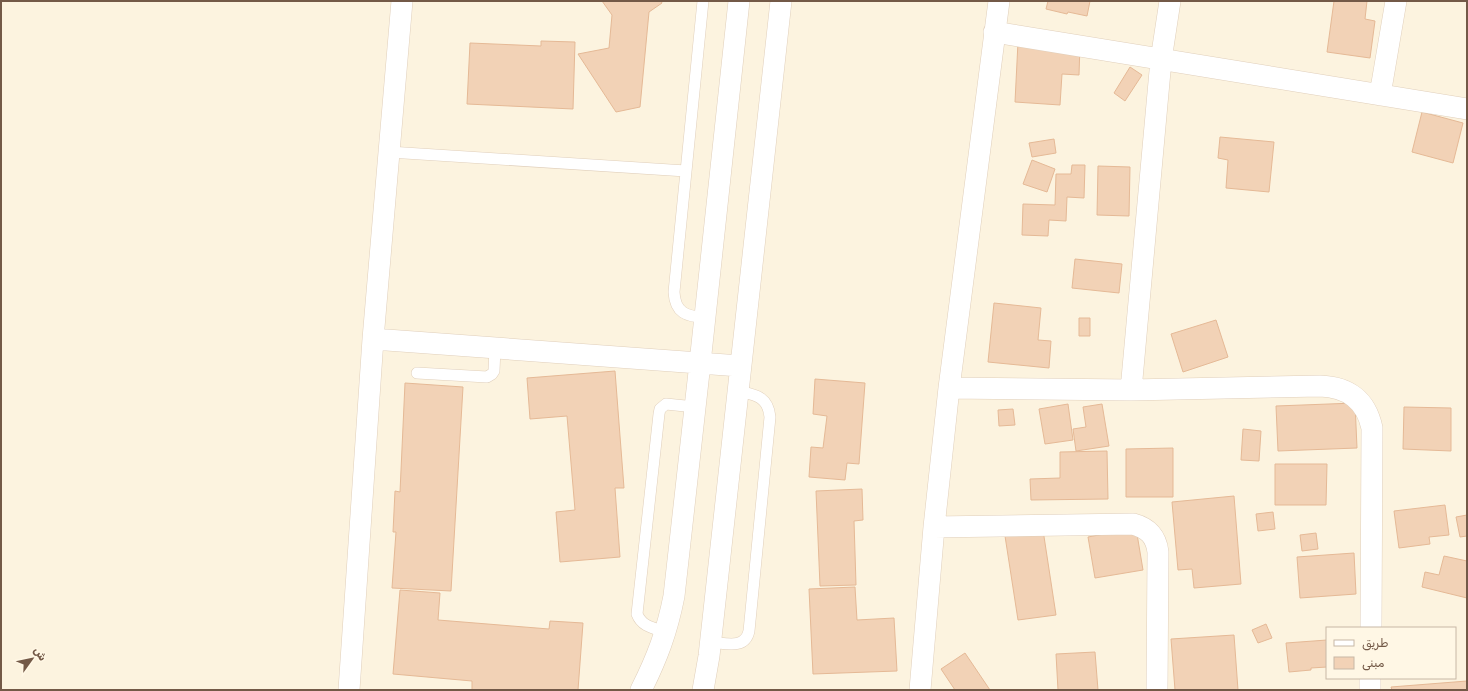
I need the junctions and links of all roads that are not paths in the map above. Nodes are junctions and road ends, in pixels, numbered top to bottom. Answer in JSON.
{"nodes":[{"id":1,"x":402,"y":1,"type":"edge"},
{"id":2,"x":703,"y":1,"type":"edge"},
{"id":3,"x":739,"y":1,"type":"edge"},
{"id":4,"x":780,"y":1,"type":"edge"},
{"id":5,"x":998,"y":1,"type":"edge"},
{"id":6,"x":1170,"y":1,"type":"edge"},
{"id":7,"x":1396,"y":1,"type":"edge"},
{"id":8,"x":994,"y":32,"type":"junction"},
{"id":9,"x":1160,"y":60,"type":"junction"},
{"id":10,"x":1380,"y":95,"type":"junction"},
{"id":11,"x":1467,"y":109,"type":"edge"},
{"id":12,"x":389,"y":152,"type":"junction"},
{"id":13,"x":686,"y":172,"type":"junction"},
{"id":14,"x":705,"y":317,"type":"junction"},
{"id":15,"x":373,"y":339,"type":"junction"},
{"id":16,"x":494,"y":348,"type":"junction"},
{"id":17,"x":700,"y":363,"type":"junction"},
{"id":18,"x":740,"y":366,"type":"junction"},
{"id":19,"x":417,"y":373,"type":"dead end"},
{"id":20,"x":949,"y":388,"type":"junction"},
{"id":21,"x":1131,"y":390,"type":"junction"},
{"id":22,"x":738,"y":391,"type":"junction"},
{"id":23,"x":695,"y":407,"type":"junction"},
{"id":24,"x":934,"y":527,"type":"junction"},
{"id":25,"x":1371,"y":627,"type":"edge"},
{"id":26,"x":666,"y":632,"type":"junction"},
{"id":27,"x":710,"y":642,"type":"junction"},
{"id":28,"x":1370,"y":679,"type":"edge"},
{"id":29,"x":350,"y":690,"type":"edge"},
{"id":30,"x":641,"y":690,"type":"edge"},
{"id":31,"x":703,"y":690,"type":"edge"},
{"id":32,"x":920,"y":690,"type":"edge"},
{"id":33,"x":1157,"y":690,"type":"edge"},
{"id":34,"x":1370,"y":690,"type":"edge"}],
"edges":[{"from":1,"to":12,"type":"street"},
{"from":2,"to":13,"type":"lane"},
{"from":3,"to":14,"type":"street"},
{"from":4,"to":18,"type":"street"},
{"from":5,"to":8,"type":"street"},
{"from":6,"to":9,"type":"street"},
{"from":7,"to":10,"type":"street"},
{"from":8,"to":9,"type":"street"},
{"from":8,"to":20,"type":"street"},
{"from":9,"to":10,"type":"street"},
{"from":9,"to":21,"type":"street"},
{"from":10,"to":11,"type":"street"},
{"from":12,"to":13,"type":"lane"},
{"from":12,"to":15,"type":"street"},
{"from":13,"to":14,"type":"lane"},
{"from":14,"to":17,"type":"street"},
{"from":15,"to":16,"type":"street"},
{"from":15,"to":29,"type":"street"},
{"from":16,"to":17,"type":"street"},
{"from":16,"to":19,"type":"lane"},
{"from":17,"to":18,"type":"street"},
{"from":17,"to":23,"type":"street"},
{"from":18,"to":22,"type":"street"},
{"from":20,"to":21,"type":"street"},
{"from":20,"to":24,"type":"street"},
{"from":21,"to":25,"type":"street"},
{"from":22,"to":27,"type":"street"},
{"from":22,"to":27,"type":"lane"},
{"from":23,"to":26,"type":"street"},
{"from":23,"to":26,"type":"lane"},
{"from":24,"to":32,"type":"street"},
{"from":24,"to":33,"type":"street"},
{"from":26,"to":30,"type":"street"},
{"from":27,"to":31,"type":"street"},
{"from":28,"to":34,"type":"street"}]}
